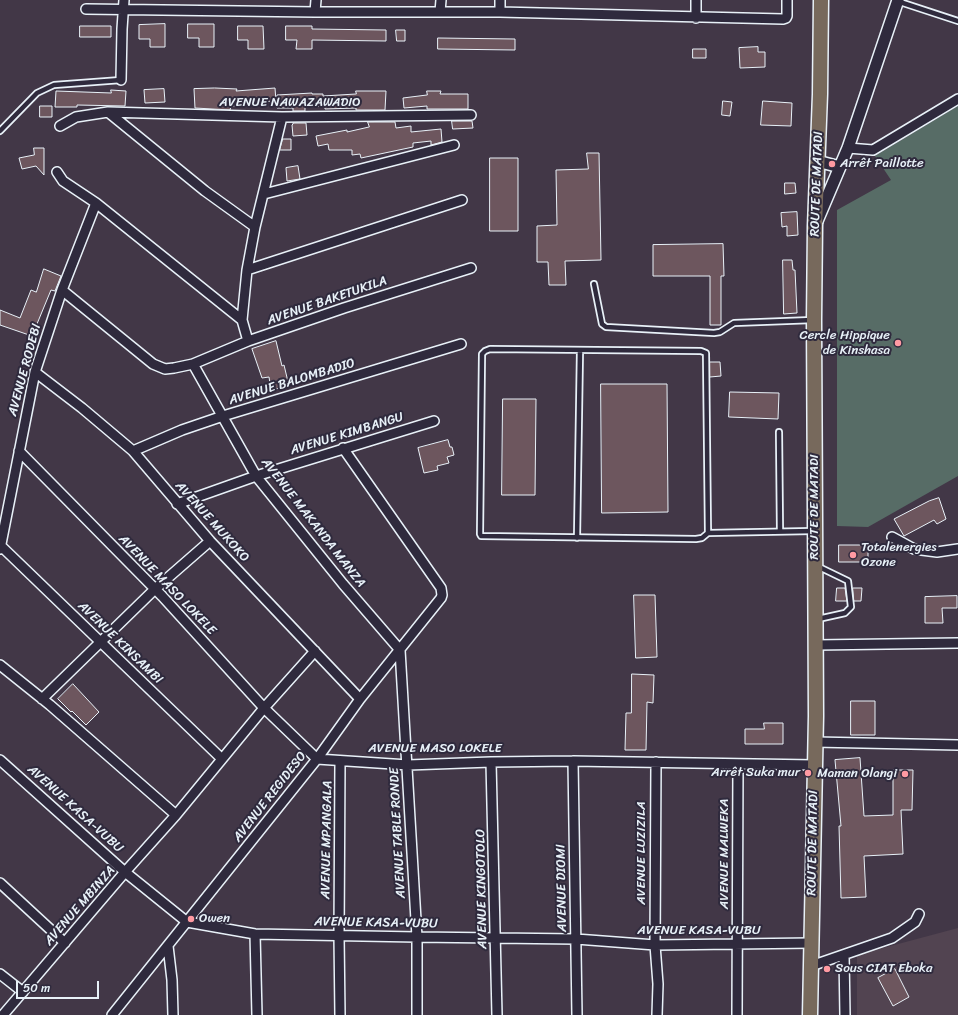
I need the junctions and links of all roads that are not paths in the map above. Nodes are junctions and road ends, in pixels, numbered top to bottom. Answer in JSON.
{"nodes":[{"id":1,"x":316,"y":0,"type":"edge"},
{"id":2,"x":441,"y":0,"type":"edge"},
{"id":3,"x":500,"y":0,"type":"edge"},
{"id":4,"x":696,"y":0,"type":"edge"},
{"id":5,"x":788,"y":0,"type":"edge"},
{"id":6,"x":821,"y":0,"type":"edge"},
{"id":7,"x":898,"y":0,"type":"edge"},
{"id":8,"x":124,"y":5,"type":"edge"},
{"id":9,"x":86,"y":9,"type":"dead end"},
{"id":10,"x":315,"y":12,"type":"junction"},
{"id":11,"x":440,"y":12,"type":"junction"},
{"id":12,"x":500,"y":12,"type":"junction"},
{"id":13,"x":696,"y":18,"type":"junction"},
{"id":14,"x":958,"y":21,"type":"edge"},
{"id":15,"x":122,"y":80,"type":"joint"},
{"id":16,"x":958,"y":99,"type":"edge"},
{"id":17,"x":108,"y":112,"type":"junction"},
{"id":18,"x":471,"y":115,"type":"dead end"},
{"id":19,"x":282,"y":117,"type":"junction"},
{"id":20,"x":60,"y":126,"type":"dead end"},
{"id":21,"x":0,"y":130,"type":"edge"},
{"id":22,"x":454,"y":145,"type":"dead end"},
{"id":23,"x":848,"y":148,"type":"junction"},
{"id":24,"x":817,"y":162,"type":"junction"},
{"id":25,"x":840,"y":167,"type":"junction"},
{"id":26,"x":57,"y":172,"type":"dead end"},
{"id":27,"x":264,"y":194,"type":"junction"},
{"id":28,"x":462,"y":200,"type":"dead end"},
{"id":29,"x":96,"y":203,"type":"junction"},
{"id":30,"x":815,"y":226,"type":"junction"},
{"id":31,"x":255,"y":227,"type":"junction"},
{"id":32,"x":471,"y":268,"type":"dead end"},
{"id":33,"x":247,"y":270,"type":"junction"},
{"id":34,"x":594,"y":284,"type":"dead end"},
{"id":35,"x":62,"y":290,"type":"junction"},
{"id":36,"x":242,"y":320,"type":"junction"},
{"id":37,"x":814,"y":320,"type":"junction"},
{"id":38,"x":248,"y":341,"type":"junction"},
{"id":39,"x":461,"y":344,"type":"dead end"},
{"id":40,"x":580,"y":350,"type":"junction"},
{"id":41,"x":193,"y":364,"type":"junction"},
{"id":42,"x":35,"y":372,"type":"junction"},
{"id":43,"x":223,"y":416,"type":"junction"},
{"id":44,"x":434,"y":420,"type":"dead end"},
{"id":45,"x":779,"y":432,"type":"dead end"},
{"id":46,"x":343,"y":448,"type":"junction"},
{"id":47,"x":19,"y":451,"type":"junction"},
{"id":48,"x":133,"y":451,"type":"junction"},
{"id":49,"x":256,"y":476,"type":"junction"},
{"id":50,"x":177,"y":504,"type":"junction"},
{"id":51,"x":815,"y":530,"type":"junction"},
{"id":52,"x":780,"y":531,"type":"junction"},
{"id":53,"x":708,"y":533,"type":"junction"},
{"id":54,"x":892,"y":537,"type":"dead end"},
{"id":55,"x":577,"y":538,"type":"junction"},
{"id":56,"x":210,"y":541,"type":"junction"},
{"id":57,"x":0,"y":548,"type":"edge"},
{"id":58,"x":958,"y":548,"type":"edge"},
{"id":59,"x":816,"y":566,"type":"junction"},
{"id":60,"x":155,"y":589,"type":"junction"},
{"id":61,"x":815,"y":619,"type":"junction"},
{"id":62,"x":101,"y":643,"type":"junction"},
{"id":63,"x":958,"y":643,"type":"edge"},
{"id":64,"x":816,"y":645,"type":"junction"},
{"id":65,"x":400,"y":650,"type":"junction"},
{"id":66,"x":315,"y":651,"type":"junction"},
{"id":67,"x":0,"y":665,"type":"edge"},
{"id":68,"x":42,"y":699,"type":"junction"},
{"id":69,"x":360,"y":699,"type":"junction"},
{"id":70,"x":264,"y":708,"type":"junction"},
{"id":71,"x":815,"y":742,"type":"junction"},
{"id":72,"x":958,"y":745,"type":"edge"},
{"id":73,"x":222,"y":759,"type":"junction"},
{"id":74,"x":317,"y":759,"type":"junction"},
{"id":75,"x":0,"y":760,"type":"edge"},
{"id":76,"x":340,"y":761,"type":"junction"},
{"id":77,"x":573,"y":761,"type":"junction"},
{"id":78,"x":491,"y":762,"type":"junction"},
{"id":79,"x":656,"y":762,"type":"junction"},
{"id":80,"x":738,"y":764,"type":"junction"},
{"id":81,"x":408,"y":765,"type":"junction"},
{"id":82,"x":814,"y":765,"type":"junction"},
{"id":83,"x":176,"y":815,"type":"junction"},
{"id":84,"x":125,"y":872,"type":"junction"},
{"id":85,"x":0,"y":883,"type":"edge"},
{"id":86,"x":919,"y":914,"type":"dead end"},
{"id":87,"x":187,"y":922,"type":"junction"},
{"id":88,"x":256,"y":934,"type":"junction"},
{"id":89,"x":339,"y":936,"type":"junction"},
{"id":90,"x":417,"y":937,"type":"junction"},
{"id":91,"x":496,"y":937,"type":"junction"},
{"id":92,"x":576,"y":939,"type":"junction"},
{"id":93,"x":65,"y":943,"type":"junction"},
{"id":94,"x":812,"y":943,"type":"junction"},
{"id":95,"x":655,"y":945,"type":"junction"},
{"id":96,"x":738,"y":945,"type":"junction"},
{"id":97,"x":168,"y":946,"type":"junction"},
{"id":98,"x":844,"y":955,"type":"junction"},
{"id":99,"x":811,"y":966,"type":"junction"},
{"id":100,"x":0,"y":974,"type":"edge"},
{"id":101,"x":23,"y":992,"type":"junction"},
{"id":102,"x":3,"y":1015,"type":"edge"},
{"id":103,"x":112,"y":1015,"type":"edge"},
{"id":104,"x":173,"y":1015,"type":"edge"},
{"id":105,"x":257,"y":1015,"type":"edge"},
{"id":106,"x":340,"y":1015,"type":"edge"},
{"id":107,"x":417,"y":1015,"type":"edge"},
{"id":108,"x":497,"y":1015,"type":"edge"},
{"id":109,"x":577,"y":1015,"type":"edge"},
{"id":110,"x":657,"y":1015,"type":"edge"},
{"id":111,"x":737,"y":1015,"type":"edge"},
{"id":112,"x":810,"y":1015,"type":"edge"},
{"id":113,"x":845,"y":1015,"type":"edge"}],
"edges":[{"from":1,"to":10,"type":"street"},
{"from":2,"to":11,"type":"street"},
{"from":3,"to":12,"type":"street"},
{"from":4,"to":13,"type":"street"},
{"from":5,"to":13,"type":"street"},
{"from":6,"to":24,"type":"main road","name":"ROUTE DE MATADI"},
{"from":7,"to":14,"type":"lane"},
{"from":7,"to":23,"type":"street"},
{"from":8,"to":9,"type":"street"},
{"from":8,"to":10,"type":"street"},
{"from":8,"to":15,"type":"street"},
{"from":10,"to":11,"type":"street"},
{"from":11,"to":12,"type":"street"},
{"from":12,"to":13,"type":"street"},
{"from":15,"to":21,"type":"lane"},
{"from":16,"to":23,"type":"street"},
{"from":17,"to":19,"type":"street","name":"AVENUE NAWAZAWADIO"},
{"from":17,"to":20,"type":"street","name":"AVENUE NAWAZAWADIO"},
{"from":17,"to":31,"type":"street"},
{"from":18,"to":19,"type":"street","name":"AVENUE NAWAZAWADIO"},
{"from":19,"to":27,"type":"street"},
{"from":22,"to":27,"type":"street"},
{"from":23,"to":25,"type":"street"},
{"from":24,"to":25,"type":"street"},
{"from":24,"to":30,"type":"main road","name":"ROUTE DE MATADI"},
{"from":25,"to":30,"type":"street"},
{"from":26,"to":29,"type":"street"},
{"from":27,"to":31,"type":"street"},
{"from":28,"to":33,"type":"street"},
{"from":29,"to":35,"type":"street","name":"AVENUE RODEBI"},
{"from":29,"to":36,"type":"street"},
{"from":30,"to":37,"type":"main road","name":"ROUTE DE MATADI"},
{"from":31,"to":33,"type":"street"},
{"from":32,"to":38,"type":"street","name":"AVENUE BAKETUKILA"},
{"from":33,"to":36,"type":"street"},
{"from":34,"to":37,"type":"lane"},
{"from":35,"to":41,"type":"street","name":"AVENUE BAKETUKILA"},
{"from":35,"to":42,"type":"street","name":"AVENUE RODEBI"},
{"from":36,"to":38,"type":"street"},
{"from":37,"to":51,"type":"main road","name":"ROUTE DE MATADI"},
{"from":38,"to":41,"type":"street","name":"AVENUE BAKETUKILA"},
{"from":39,"to":43,"type":"street","name":"AVENUE BALOMBADIO"},
{"from":40,"to":53,"type":"lane"},
{"from":40,"to":55,"type":"lane"},
{"from":40,"to":55,"type":"lane"},
{"from":41,"to":43,"type":"street","name":"AVENUE MAKANDA MANZA"},
{"from":42,"to":47,"type":"street","name":"AVENUE RODEBI"},
{"from":42,"to":48,"type":"street","name":"AVENUE MUKOKO"},
{"from":43,"to":48,"type":"street","name":"AVENUE BALOMBADIO"},
{"from":43,"to":49,"type":"street","name":"AVENUE MAKANDA MANZA"},
{"from":44,"to":46,"type":"street","name":"AVENUE KIMBANGU"},
{"from":45,"to":52,"type":"lane"},
{"from":46,"to":49,"type":"street","name":"AVENUE KIMBANGU"},
{"from":46,"to":65,"type":"street","name":"AVENUE REGIDESO"},
{"from":47,"to":57,"type":"street","name":"AVENUE RODEBI"},
{"from":47,"to":60,"type":"street","name":"AVENUE MASO LOKELE"},
{"from":48,"to":50,"type":"street","name":"AVENUE MUKOKO"},
{"from":49,"to":50,"type":"street","name":"AVENUE KIMBANGU"},
{"from":49,"to":65,"type":"street","name":"AVENUE MAKANDA MANZA"},
{"from":50,"to":56,"type":"street","name":"AVENUE MUKOKO"},
{"from":51,"to":52,"type":"lane"},
{"from":51,"to":59,"type":"main road","name":"ROUTE DE MATADI"},
{"from":52,"to":53,"type":"lane"},
{"from":53,"to":55,"type":"lane"},
{"from":54,"to":58,"type":"street"},
{"from":56,"to":60,"type":"street"},
{"from":56,"to":66,"type":"street","name":"AVENUE MUKOKO"},
{"from":57,"to":62,"type":"street","name":"AVENUE KINSAMBI"},
{"from":59,"to":61,"type":"main road","name":"ROUTE DE MATADI"},
{"from":59,"to":61,"type":"lane"},
{"from":60,"to":62,"type":"street"},
{"from":60,"to":70,"type":"street","name":"AVENUE MASO LOKELE"},
{"from":61,"to":64,"type":"main road","name":"ROUTE DE MATADI"},
{"from":62,"to":68,"type":"street"},
{"from":62,"to":73,"type":"street","name":"AVENUE KINSAMBI"},
{"from":63,"to":64,"type":"street"},
{"from":64,"to":71,"type":"main road","name":"ROUTE DE MATADI"},
{"from":65,"to":69,"type":"street","name":"AVENUE REGIDESO"},
{"from":65,"to":81,"type":"street","name":"AVENUE TABLE RONDE"},
{"from":66,"to":69,"type":"street","name":"AVENUE MUKOKO"},
{"from":66,"to":70,"type":"street","name":"AVENUE MBINZA"},
{"from":67,"to":68,"type":"street"},
{"from":68,"to":83,"type":"street"},
{"from":69,"to":74,"type":"street","name":"AVENUE REGIDESO"},
{"from":70,"to":73,"type":"street","name":"AVENUE MBINZA"},
{"from":70,"to":74,"type":"street","name":"AVENUE MASO LOKELE"},
{"from":71,"to":72,"type":"street"},
{"from":71,"to":82,"type":"main road","name":"ROUTE DE MATADI"},
{"from":73,"to":83,"type":"street","name":"AVENUE MBINZA"},
{"from":74,"to":76,"type":"street","name":"AVENUE MASO LOKELE"},
{"from":74,"to":87,"type":"street","name":"AVENUE REGIDESO"},
{"from":75,"to":84,"type":"street","name":"AVENUE KASA-VUBU"},
{"from":76,"to":81,"type":"street","name":"AVENUE MASO LOKELE"},
{"from":76,"to":89,"type":"street","name":"AVENUE MPANGALA"},
{"from":77,"to":78,"type":"street","name":"AVENUE MASO LOKELE"},
{"from":77,"to":79,"type":"street","name":"AVENUE MASO LOKELE"},
{"from":77,"to":92,"type":"street","name":"AVENUE DIOMI"},
{"from":78,"to":81,"type":"street","name":"AVENUE MASO LOKELE"},
{"from":78,"to":91,"type":"street","name":"AVENUE KINGOTOLO"},
{"from":79,"to":80,"type":"street","name":"AVENUE MASO LOKELE"},
{"from":79,"to":95,"type":"street","name":"AVENUE LUZIZILA"},
{"from":80,"to":82,"type":"street","name":"AVENUE MASO LOKELE"},
{"from":80,"to":96,"type":"street","name":"AVENUE MALWEKA"},
{"from":81,"to":90,"type":"street","name":"AVENUE TABLE RONDE"},
{"from":82,"to":94,"type":"main road","name":"ROUTE DE MATADI"},
{"from":83,"to":84,"type":"street","name":"AVENUE MBINZA"},
{"from":84,"to":87,"type":"street","name":"AVENUE KASA-VUBU"},
{"from":84,"to":93,"type":"street","name":"AVENUE MBINZA"},
{"from":85,"to":93,"type":"street"},
{"from":86,"to":98,"type":"street"},
{"from":87,"to":88,"type":"street","name":"AVENUE KASA-VUBU"},
{"from":87,"to":97,"type":"street","name":"AVENUE REGIDESO"},
{"from":88,"to":89,"type":"street","name":"AVENUE KASA-VUBU"},
{"from":88,"to":105,"type":"street"},
{"from":89,"to":90,"type":"street","name":"AVENUE KASA-VUBU"},
{"from":89,"to":106,"type":"street","name":"AVENUE MPANGALA"},
{"from":90,"to":91,"type":"street","name":"AVENUE KASA-VUBU"},
{"from":90,"to":107,"type":"street","name":"AVENUE TABLE RONDE"},
{"from":91,"to":92,"type":"street","name":"AVENUE KASA-VUBU"},
{"from":91,"to":108,"type":"street","name":"AVENUE KINGOTOLO"},
{"from":92,"to":95,"type":"street","name":"AVENUE KASA-VUBU"},
{"from":92,"to":109,"type":"street","name":"AVENUE DIOMI"},
{"from":93,"to":101,"type":"street","name":"AVENUE MBINZA"},
{"from":94,"to":96,"type":"street","name":"AVENUE KASA-VUBU"},
{"from":94,"to":99,"type":"main road","name":"ROUTE DE MATADI"},
{"from":95,"to":96,"type":"street","name":"AVENUE KASA-VUBU"},
{"from":95,"to":110,"type":"street","name":"AVENUE LUZIZILA"},
{"from":96,"to":111,"type":"street","name":"AVENUE MALWEKA"},
{"from":97,"to":103,"type":"street","name":"AVENUE REGIDESO"},
{"from":97,"to":104,"type":"street"},
{"from":98,"to":99,"type":"street"},
{"from":98,"to":113,"type":"street"},
{"from":99,"to":112,"type":"main road","name":"ROUTE DE MATADI"},
{"from":100,"to":101,"type":"street"},
{"from":101,"to":102,"type":"street","name":"AVENUE MBINZA"}]}
